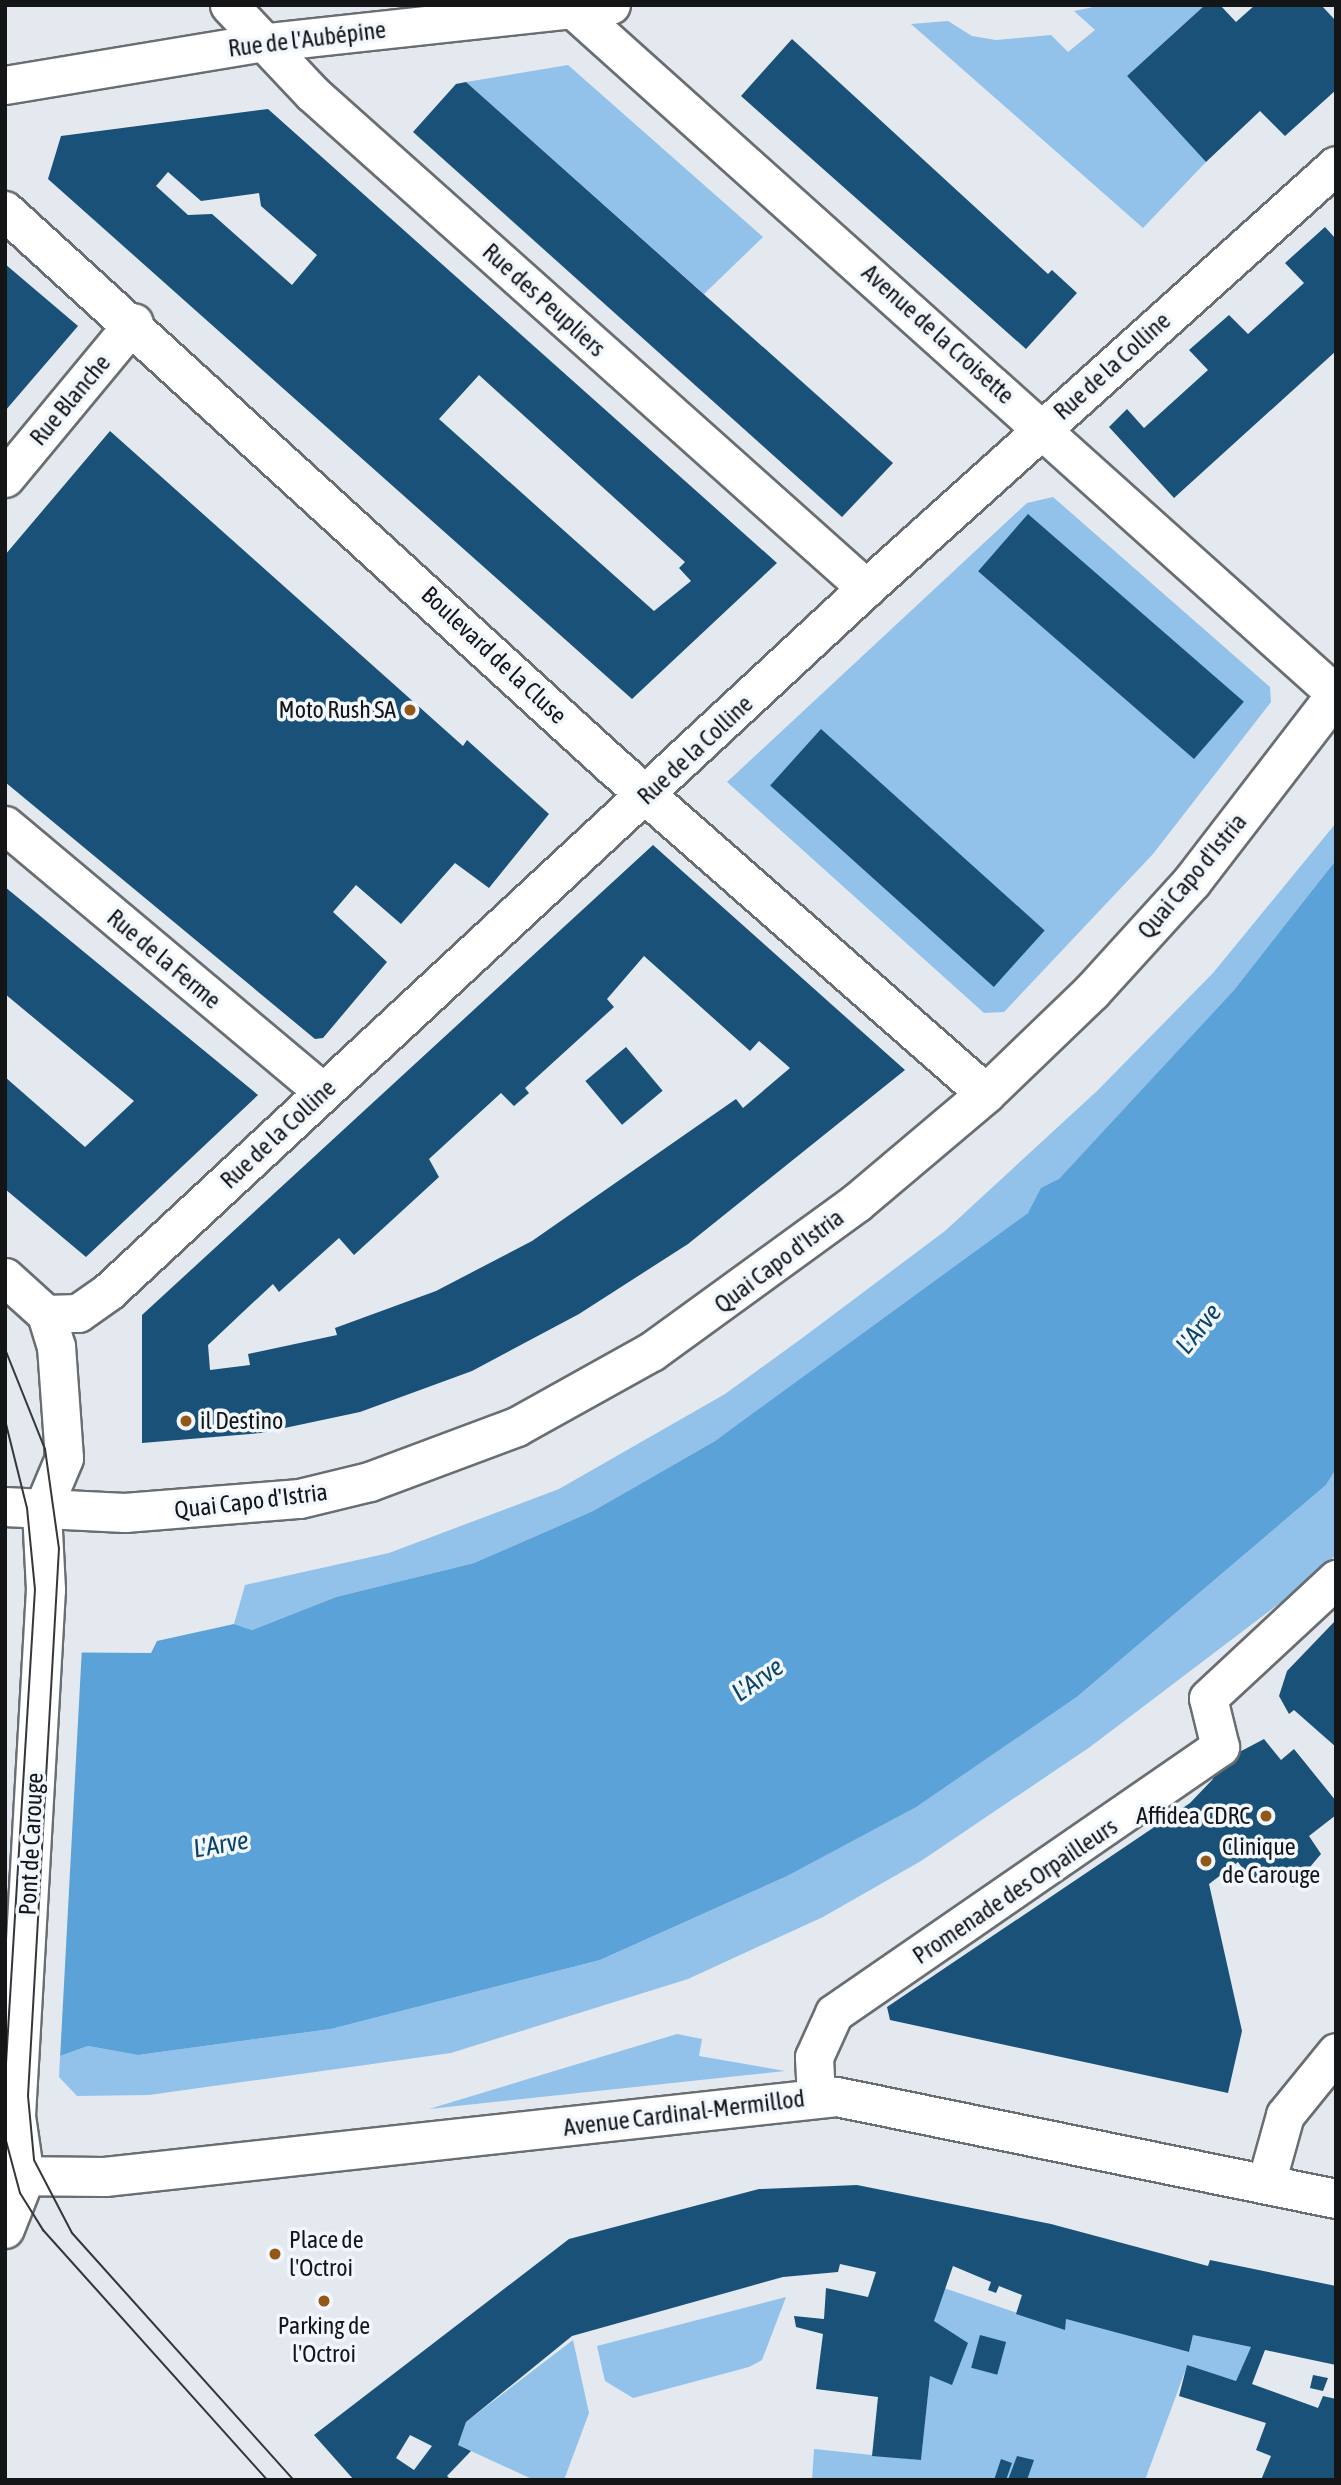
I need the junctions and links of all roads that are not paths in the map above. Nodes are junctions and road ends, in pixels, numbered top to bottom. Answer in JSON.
{"nodes":[{"id":1,"x":229,"y":5,"type":"edge"},
{"id":2,"x":611,"y":5,"type":"edge"},
{"id":3,"x":570,"y":8,"type":"edge"},
{"id":4,"x":260,"y":43,"type":"junction"},
{"id":5,"x":5,"y":85,"type":"edge"},
{"id":6,"x":1336,"y":165,"type":"edge"},
{"id":7,"x":5,"y":211,"type":"edge"},
{"id":8,"x":134,"y":322,"type":"junction"},
{"id":9,"x":1043,"y":427,"type":"junction"},
{"id":10,"x":5,"y":478,"type":"edge"},
{"id":11,"x":866,"y":588,"type":"junction"},
{"id":12,"x":1336,"y":694,"type":"edge"},
{"id":13,"x":647,"y":796,"type":"junction"},
{"id":14,"x":5,"y":825,"type":"edge"},
{"id":15,"x":323,"y":1092,"type":"junction"},
{"id":16,"x":986,"y":1094,"type":"junction"},
{"id":17,"x":5,"y":1277,"type":"edge"},
{"id":18,"x":46,"y":1314,"type":"junction"},
{"id":19,"x":24,"y":1508,"type":"edge"},
{"id":20,"x":1336,"y":1579,"type":"edge"},
{"id":21,"x":1336,"y":2052,"type":"edge"},
{"id":22,"x":816,"y":2097,"type":"junction"},
{"id":23,"x":15,"y":2177,"type":"edge"},
{"id":24,"x":1266,"y":2183,"type":"junction"},
{"id":25,"x":1336,"y":2199,"type":"edge"},
{"id":26,"x":5,"y":2229,"type":"edge"}],
"edges":[{"from":1,"to":4,"type":"street","name":"Rue des Peupliers"},
{"from":2,"to":3,"type":"street","name":"Rue de l'Aubépine"},
{"from":3,"to":4,"type":"street","name":"Rue de l'Aubépine"},
{"from":3,"to":9,"type":"street","name":"Avenue de la Croisette"},
{"from":4,"to":5,"type":"street","name":"Rue de l'Aubépine"},
{"from":4,"to":11,"type":"street","name":"Rue des Peupliers"},
{"from":6,"to":9,"type":"street","name":"Rue de la Colline"},
{"from":7,"to":8,"type":"street","name":"Boulevard de la Cluse"},
{"from":8,"to":10,"type":"street","name":"Rue Blanche"},
{"from":8,"to":13,"type":"street","name":"Boulevard de la Cluse"},
{"from":9,"to":11,"type":"street","name":"Rue de la Colline"},
{"from":9,"to":12,"type":"street","name":"Avenue de la Croisette"},
{"from":11,"to":13,"type":"street","name":"Rue de la Colline"},
{"from":12,"to":16,"type":"street","name":"Quai Capo d'Istria"},
{"from":13,"to":15,"type":"street","name":"Rue de la Colline"},
{"from":13,"to":16,"type":"street","name":"Boulevard de la Cluse"},
{"from":14,"to":15,"type":"street","name":"Rue de la Ferme"},
{"from":15,"to":18,"type":"street","name":"Rue de la Colline"},
{"from":16,"to":19,"type":"street","name":"Quai Capo d'Istria"},
{"from":17,"to":18,"type":"street"},
{"from":18,"to":19,"type":"street"},
{"from":19,"to":23,"type":"street","name":"Pont de Carouge"},
{"from":20,"to":22,"type":"street","name":"Promenade des Orpailleurs"},
{"from":21,"to":24,"type":"street"},
{"from":22,"to":23,"type":"street","name":"Avenue Cardinal-Mermillod"},
{"from":22,"to":24,"type":"street","name":"Avenue Cardinal-Mermillod"},
{"from":23,"to":26,"type":"street"},
{"from":24,"to":25,"type":"street","name":"Avenue Cardinal-Mermillod"}]}
